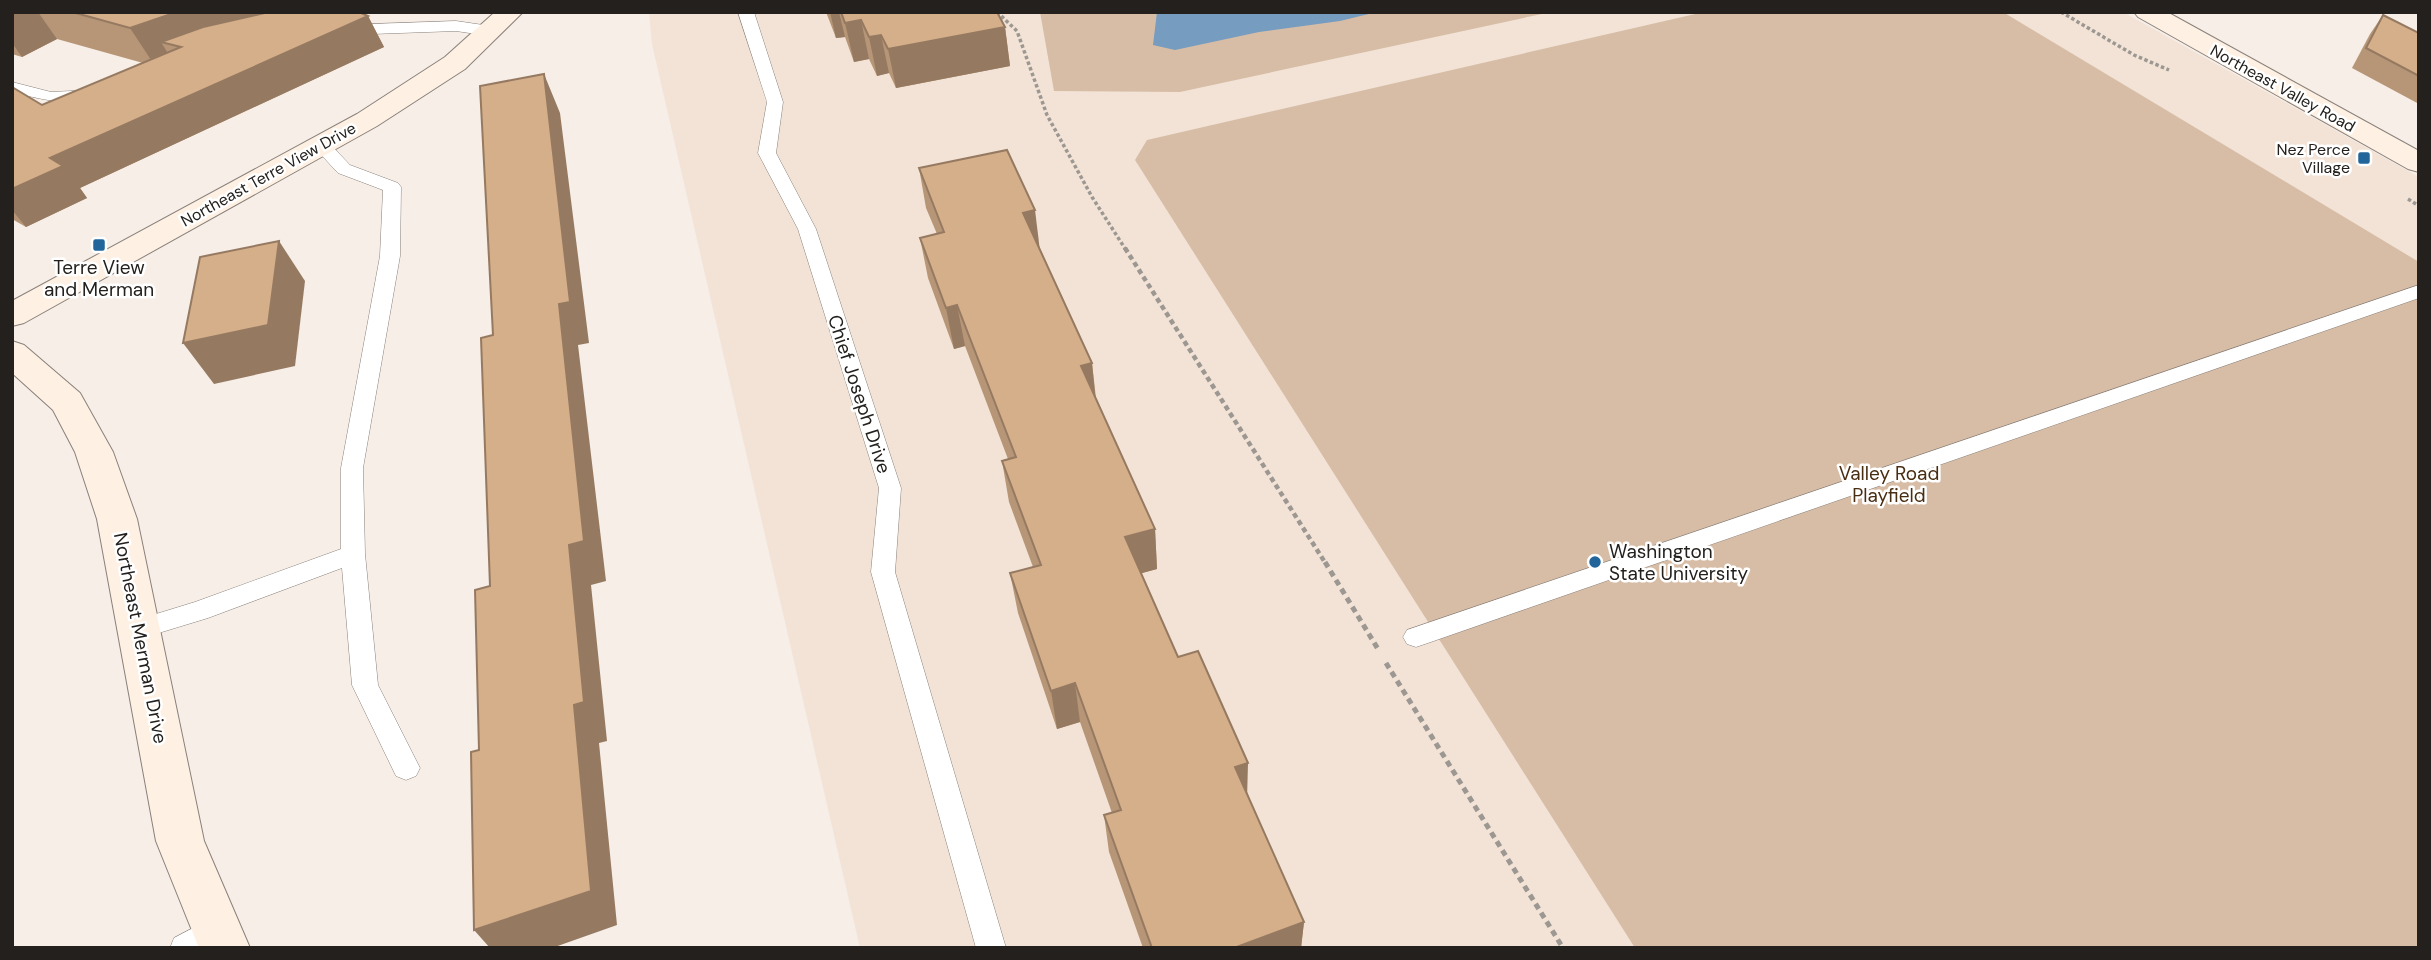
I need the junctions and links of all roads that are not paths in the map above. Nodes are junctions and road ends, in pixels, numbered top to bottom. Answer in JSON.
{"nodes":[{"id":1,"x":746,"y":12,"type":"edge"},
{"id":2,"x":2147,"y":12,"type":"edge"},
{"id":3,"x":500,"y":22,"type":"edge"},
{"id":4,"x":324,"y":31,"type":"edge"},
{"id":5,"x":12,"y":87,"type":"edge"},
{"id":6,"x":104,"y":91,"type":"edge"},
{"id":7,"x":322,"y":146,"type":"junction"},
{"id":8,"x":2419,"y":163,"type":"edge"},
{"id":9,"x":2419,"y":291,"type":"edge"},
{"id":10,"x":12,"y":315,"type":"edge"},
{"id":11,"x":12,"y":353,"type":"edge"},
{"id":12,"x":353,"y":554,"type":"junction"},
{"id":13,"x":139,"y":629,"type":"junction"},
{"id":14,"x":1416,"y":637,"type":"dead end"},
{"id":15,"x":406,"y":768,"type":"dead end"},
{"id":16,"x":209,"y":941,"type":"edge"},
{"id":17,"x":991,"y":948,"type":"edge"}],
"edges":[{"from":1,"to":17,"type":"lane","name":"Chief Joseph Drive"},
{"from":2,"to":8,"type":"street","name":"Northeast Valley Road"},
{"from":3,"to":4,"type":"lane"},
{"from":3,"to":7,"type":"street","name":"Northeast Terre View Drive"},
{"from":5,"to":6,"type":"lane"},
{"from":7,"to":10,"type":"street","name":"Northeast Terre View Drive"},
{"from":7,"to":12,"type":"lane"},
{"from":9,"to":14,"type":"lane"},
{"from":11,"to":13,"type":"street","name":"Northeast Merman Drive"},
{"from":12,"to":13,"type":"lane"},
{"from":12,"to":15,"type":"lane"},
{"from":13,"to":16,"type":"street","name":"Northeast Merman Drive"}]}
